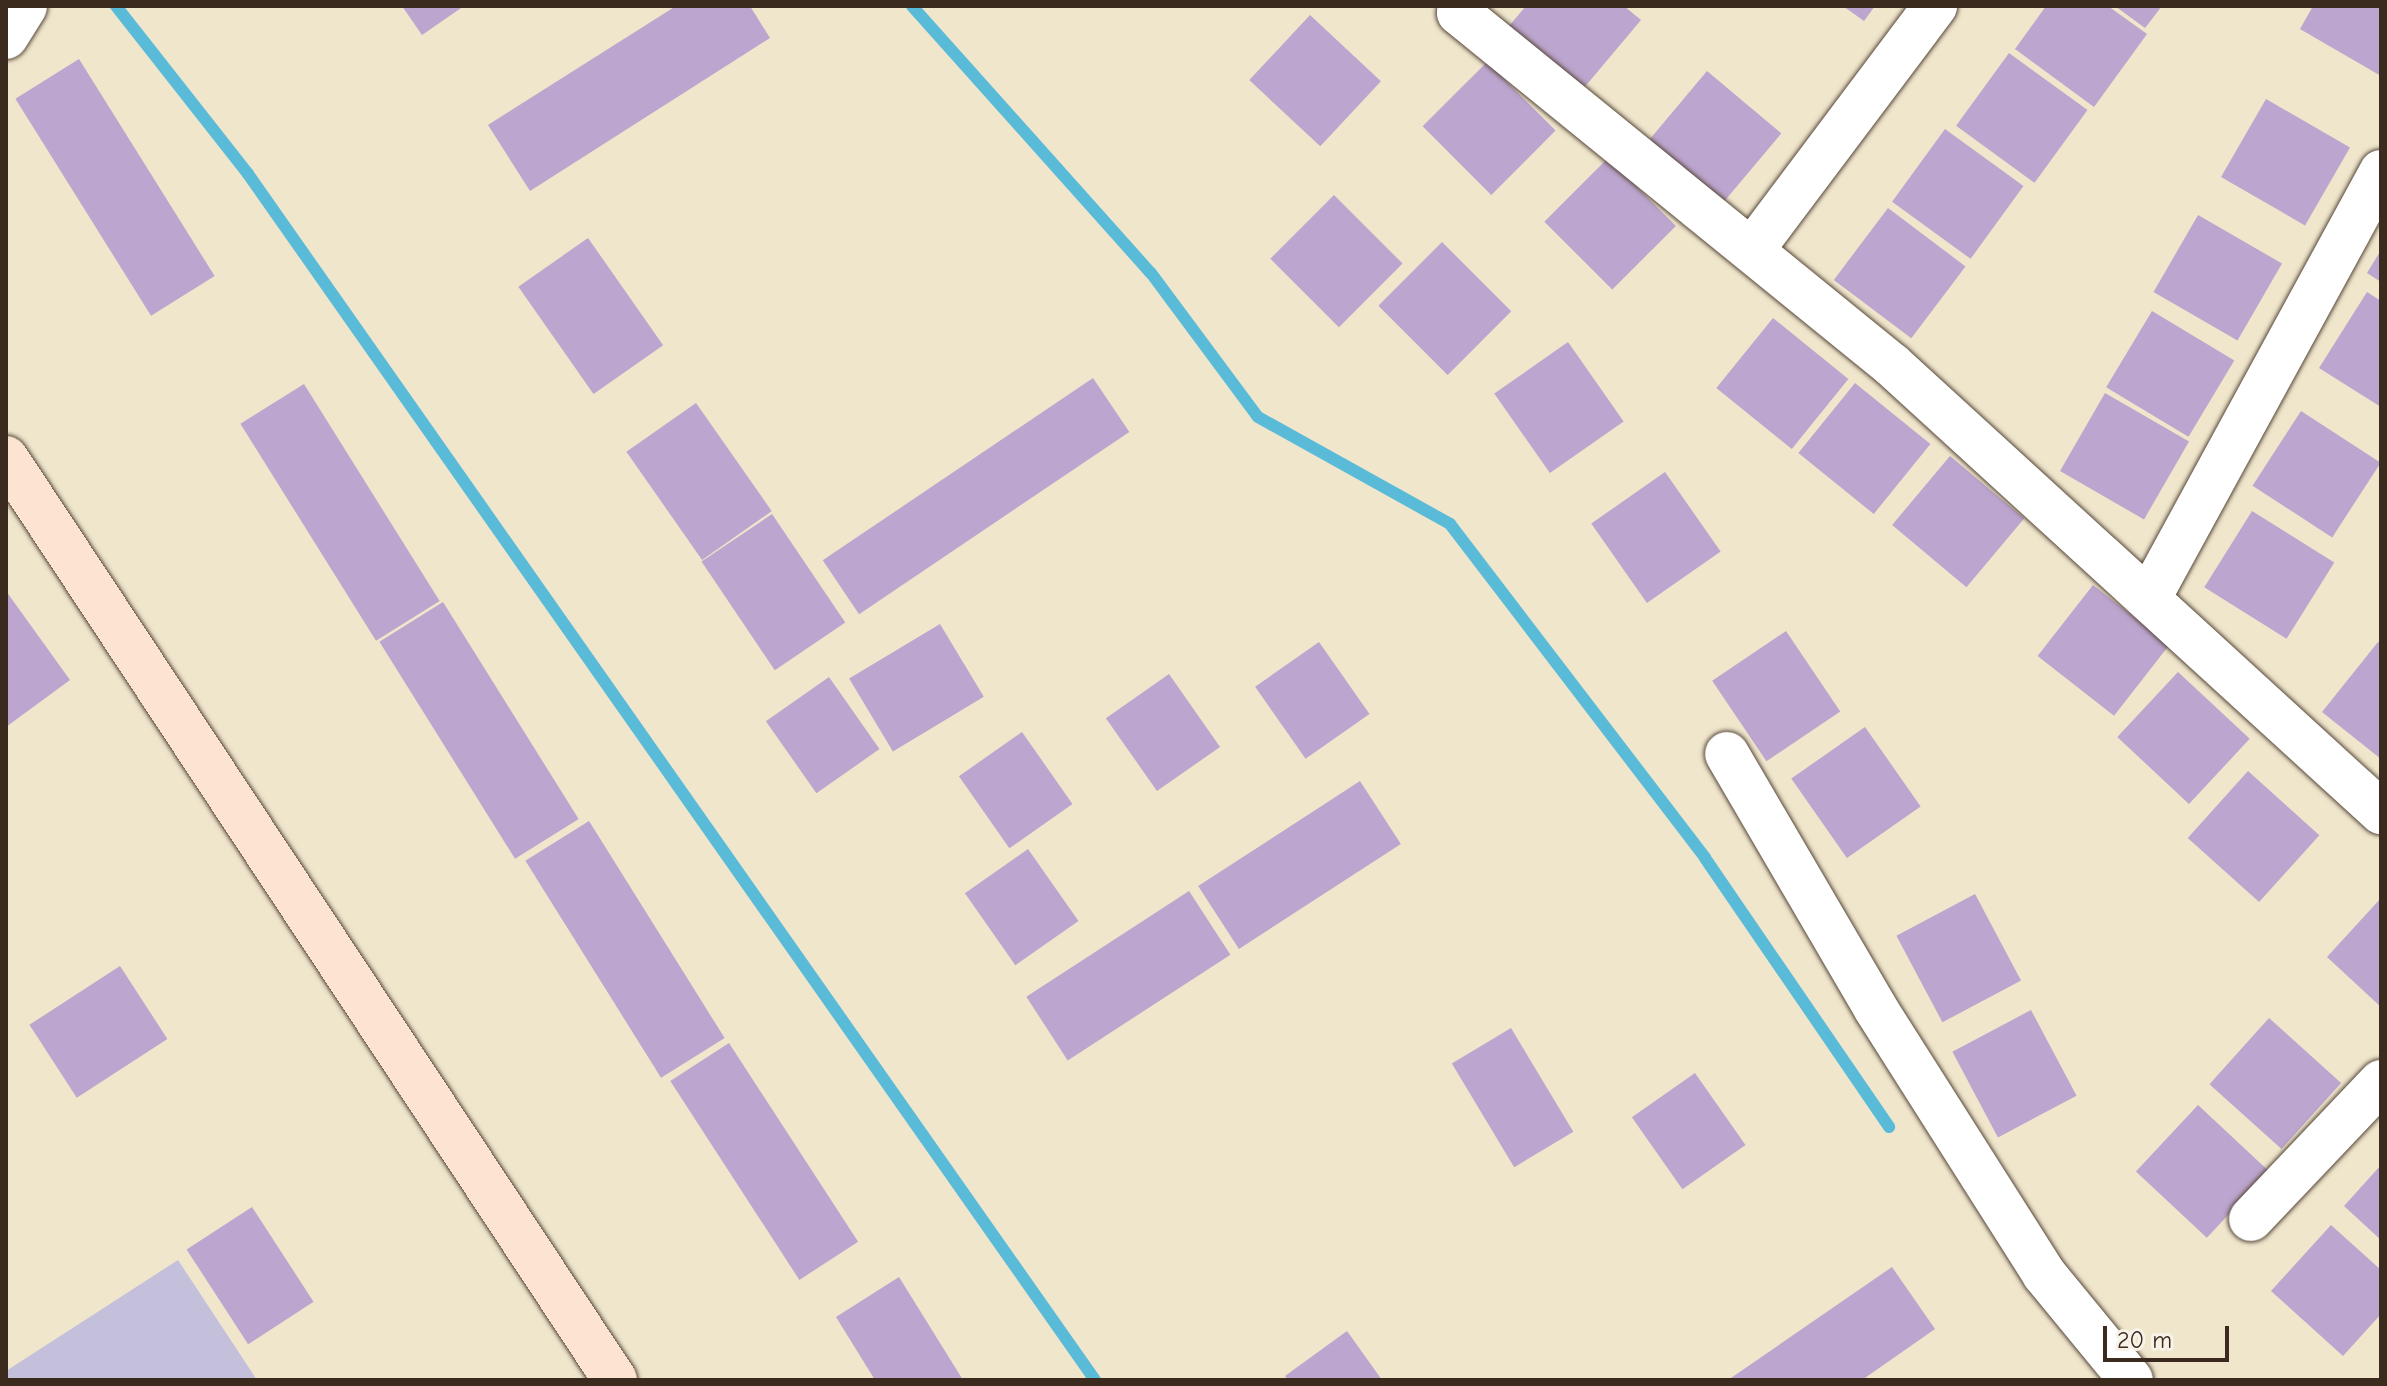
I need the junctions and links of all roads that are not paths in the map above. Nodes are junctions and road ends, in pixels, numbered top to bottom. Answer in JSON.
{"nodes":[{"id":1,"x":25,"y":6,"type":"edge"},
{"id":2,"x":1465,"y":6,"type":"edge"},
{"id":3,"x":1935,"y":6,"type":"edge"},
{"id":4,"x":6,"y":37,"type":"edge"},
{"id":5,"x":2381,"y":172,"type":"edge"},
{"id":6,"x":1752,"y":250,"type":"junction"},
{"id":7,"x":6,"y":458,"type":"edge"},
{"id":8,"x":2150,"y":596,"type":"junction"},
{"id":9,"x":1727,"y":754,"type":"dead end"},
{"id":10,"x":2381,"y":812,"type":"edge"},
{"id":11,"x":2381,"y":1082,"type":"edge"},
{"id":12,"x":2251,"y":1219,"type":"dead end"},
{"id":13,"x":615,"y":1380,"type":"edge"},
{"id":14,"x":2131,"y":1380,"type":"edge"}],
"edges":[{"from":1,"to":4,"type":"street"},
{"from":2,"to":6,"type":"street"},
{"from":3,"to":6,"type":"street"},
{"from":5,"to":8,"type":"street"},
{"from":6,"to":8,"type":"street"},
{"from":7,"to":13,"type":"main road"},
{"from":8,"to":10,"type":"street"},
{"from":9,"to":14,"type":"street"},
{"from":11,"to":12,"type":"street"}]}
